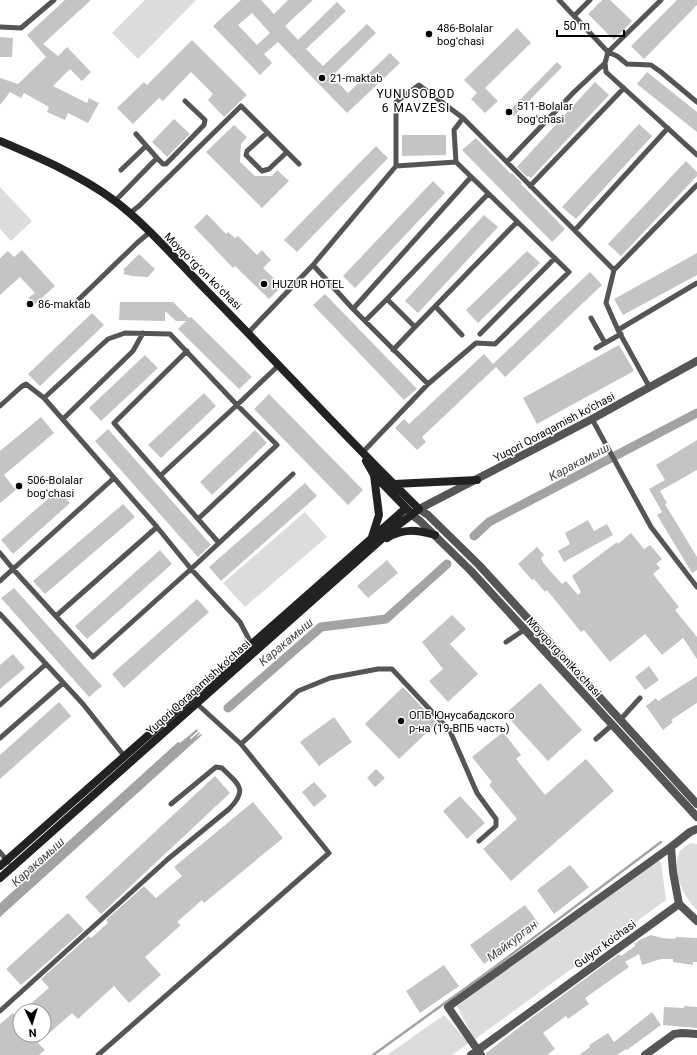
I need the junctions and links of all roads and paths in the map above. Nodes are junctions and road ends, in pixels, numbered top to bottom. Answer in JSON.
{"nodes":[{"id":1,"x":54,"y":0,"type":"edge"},
{"id":2,"x":560,"y":0,"type":"edge"},
{"id":3,"x":590,"y":0,"type":"edge"},
{"id":4,"x":661,"y":0,"type":"edge"},
{"id":5,"x":575,"y":15,"type":"junction"},
{"id":6,"x":0,"y":27,"type":"edge"},
{"id":7,"x":608,"y":52,"type":"junction"},
{"id":8,"x":605,"y":63,"type":"junction"},
{"id":9,"x":624,"y":88,"type":"junction"},
{"id":10,"x":186,"y":102,"type":"dead end"},
{"id":11,"x":697,"y":102,"type":"edge"},
{"id":12,"x":462,"y":118,"type":"junction"},
{"id":13,"x":668,"y":128,"type":"junction"},
{"id":14,"x":267,"y":133,"type":"junction"},
{"id":15,"x":136,"y":134,"type":"dead end"},
{"id":16,"x":0,"y":141,"type":"edge"},
{"id":17,"x":146,"y":146,"type":"junction"},
{"id":18,"x":287,"y":152,"type":"junction"},
{"id":19,"x":697,"y":155,"type":"edge"},
{"id":20,"x":157,"y":158,"type":"junction"},
{"id":21,"x":456,"y":162,"type":"junction"},
{"id":22,"x":507,"y":162,"type":"junction"},
{"id":23,"x":299,"y":164,"type":"dead end"},
{"id":24,"x":396,"y":166,"type":"junction"},
{"id":25,"x":121,"y":170,"type":"dead end"},
{"id":26,"x":472,"y":177,"type":"junction"},
{"id":27,"x":697,"y":185,"type":"edge"},
{"id":28,"x":530,"y":186,"type":"junction"},
{"id":29,"x":488,"y":194,"type":"junction"},
{"id":30,"x":115,"y":201,"type":"junction"},
{"id":31,"x":130,"y":214,"type":"junction"},
{"id":32,"x":517,"y":222,"type":"junction"},
{"id":33,"x":575,"y":230,"type":"junction"},
{"id":34,"x":150,"y":232,"type":"junction"},
{"id":35,"x":555,"y":258,"type":"junction"},
{"id":36,"x":313,"y":265,"type":"junction"},
{"id":37,"x":614,"y":270,"type":"junction"},
{"id":38,"x":697,"y":283,"type":"edge"},
{"id":39,"x":387,"y":299,"type":"junction"},
{"id":40,"x":75,"y":303,"type":"dead end"},
{"id":41,"x":436,"y":307,"type":"junction"},
{"id":42,"x":353,"y":309,"type":"junction"},
{"id":43,"x":591,"y":318,"type":"dead end"},
{"id":44,"x":365,"y":321,"type":"junction"},
{"id":45,"x":415,"y":327,"type":"junction"},
{"id":46,"x":620,"y":332,"type":"junction"},
{"id":47,"x":143,"y":333,"type":"junction"},
{"id":48,"x":248,"y":333,"type":"junction"},
{"id":49,"x":480,"y":334,"type":"dead end"},
{"id":50,"x":462,"y":335,"type":"dead end"},
{"id":51,"x":605,"y":343,"type":"junction"},
{"id":52,"x":596,"y":348,"type":"dead end"},
{"id":53,"x":393,"y":350,"type":"junction"},
{"id":54,"x":187,"y":352,"type":"junction"},
{"id":55,"x":697,"y":361,"type":"edge"},
{"id":56,"x":278,"y":365,"type":"junction"},
{"id":57,"x":428,"y":384,"type":"junction"},
{"id":58,"x":650,"y":388,"type":"junction"},
{"id":59,"x":44,"y":398,"type":"junction"},
{"id":60,"x":237,"y":405,"type":"junction"},
{"id":61,"x":0,"y":406,"type":"edge"},
{"id":62,"x":63,"y":419,"type":"junction"},
{"id":63,"x":592,"y":419,"type":"junction"},
{"id":64,"x":362,"y":453,"type":"junction"},
{"id":65,"x":293,"y":474,"type":"dead end"},
{"id":66,"x":374,"y":475,"type":"junction"},
{"id":67,"x":160,"y":476,"type":"junction"},
{"id":68,"x":114,"y":478,"type":"junction"},
{"id":69,"x":477,"y":480,"type":"junction"},
{"id":70,"x":394,"y":484,"type":"junction"},
{"id":71,"x":406,"y":508,"type":"junction"},
{"id":72,"x":419,"y":509,"type":"junction"},
{"id":73,"x":412,"y":514,"type":"junction"},
{"id":74,"x":198,"y":519,"type":"junction"},
{"id":75,"x":157,"y":527,"type":"junction"},
{"id":76,"x":438,"y":538,"type":"junction"},
{"id":77,"x":374,"y":541,"type":"junction"},
{"id":78,"x":219,"y":543,"type":"junction"},
{"id":79,"x":0,"y":554,"type":"edge"},
{"id":80,"x":13,"y":569,"type":"junction"},
{"id":81,"x":191,"y":569,"type":"junction"},
{"id":82,"x":0,"y":581,"type":"edge"},
{"id":83,"x":697,"y":587,"type":"edge"},
{"id":84,"x":0,"y":614,"type":"edge"},
{"id":85,"x":56,"y":616,"type":"junction"},
{"id":86,"x":524,"y":630,"type":"junction"},
{"id":87,"x":506,"y":642,"type":"dead end"},
{"id":88,"x":254,"y":647,"type":"junction"},
{"id":89,"x":46,"y":664,"type":"junction"},
{"id":90,"x":63,"y":683,"type":"junction"},
{"id":91,"x":640,"y":698,"type":"dead end"},
{"id":92,"x":194,"y":701,"type":"junction"},
{"id":93,"x":0,"y":705,"type":"edge"},
{"id":94,"x":620,"y":720,"type":"junction"},
{"id":95,"x":612,"y":725,"type":"junction"},
{"id":96,"x":0,"y":738,"type":"edge"},
{"id":97,"x":596,"y":739,"type":"dead end"},
{"id":98,"x":241,"y":744,"type":"junction"},
{"id":99,"x":127,"y":759,"type":"junction"},
{"id":100,"x":171,"y":804,"type":"dead end"},
{"id":101,"x":697,"y":804,"type":"edge"},
{"id":102,"x":697,"y":817,"type":"edge"},
{"id":103,"x":697,"y":829,"type":"edge"},
{"id":104,"x":479,"y":841,"type":"dead end"},
{"id":105,"x":671,"y":847,"type":"junction"},
{"id":106,"x":0,"y":852,"type":"edge"},
{"id":107,"x":7,"y":860,"type":"junction"},
{"id":108,"x":0,"y":866,"type":"edge"},
{"id":109,"x":13,"y":867,"type":"junction"},
{"id":110,"x":0,"y":878,"type":"edge"},
{"id":111,"x":679,"y":904,"type":"junction"},
{"id":112,"x":697,"y":921,"type":"edge"},
{"id":113,"x":0,"y":1010,"type":"edge"},
{"id":114,"x":697,"y":1034,"type":"edge"},
{"id":115,"x":477,"y":1053,"type":"edge"},
{"id":116,"x":98,"y":1055,"type":"edge"},
{"id":117,"x":645,"y":1055,"type":"edge"}],
"edges":[{"from":1,"to":6,"type":"lane"},
{"from":2,"to":5,"type":"lane"},
{"from":3,"to":5,"type":"lane"},
{"from":4,"to":7,"type":"lane"},
{"from":5,"to":7,"type":"lane"},
{"from":7,"to":8,"type":"lane"},
{"from":7,"to":11,"type":"lane"},
{"from":8,"to":9,"type":"lane"},
{"from":8,"to":22,"type":"lane"},
{"from":9,"to":13,"type":"lane"},
{"from":9,"to":28,"type":"lane"},
{"from":10,"to":20,"type":"lane"},
{"from":12,"to":21,"type":"lane"},
{"from":12,"to":22,"type":"lane"},
{"from":12,"to":24,"type":"lane"},
{"from":13,"to":19,"type":"lane"},
{"from":13,"to":33,"type":"lane"},
{"from":14,"to":18,"type":"lane"},
{"from":14,"to":18,"type":"lane"},
{"from":14,"to":31,"type":"lane"},
{"from":15,"to":17,"type":"lane"},
{"from":16,"to":30,"type":"main road","name":"Moyqoʻrgʻon koʻchasi"},
{"from":17,"to":20,"type":"lane"},
{"from":17,"to":25,"type":"lane"},
{"from":18,"to":23,"type":"lane"},
{"from":20,"to":30,"type":"lane"},
{"from":21,"to":24,"type":"lane"},
{"from":21,"to":26,"type":"lane"},
{"from":22,"to":28,"type":"lane"},
{"from":24,"to":36,"type":"lane"},
{"from":26,"to":29,"type":"lane"},
{"from":26,"to":42,"type":"lane"},
{"from":27,"to":37,"type":"lane"},
{"from":28,"to":33,"type":"lane"},
{"from":29,"to":32,"type":"lane"},
{"from":29,"to":39,"type":"lane"},
{"from":30,"to":31,"type":"main road","name":"Moyqoʻrgʻon koʻchasi"},
{"from":31,"to":34,"type":"main road","name":"Moyqoʻrgʻon koʻchasi"},
{"from":32,"to":35,"type":"lane"},
{"from":32,"to":41,"type":"lane"},
{"from":33,"to":37,"type":"lane"},
{"from":34,"to":40,"type":"lane"},
{"from":34,"to":48,"type":"main road","name":"Moyqoʻrgʻon koʻchasi"},
{"from":35,"to":49,"type":"lane"},
{"from":35,"to":57,"type":"lane"},
{"from":36,"to":42,"type":"lane"},
{"from":36,"to":48,"type":"lane"},
{"from":37,"to":46,"type":"lane"},
{"from":38,"to":46,"type":"lane"},
{"from":39,"to":44,"type":"lane"},
{"from":39,"to":45,"type":"lane"},
{"from":41,"to":45,"type":"lane"},
{"from":41,"to":50,"type":"lane"},
{"from":42,"to":44,"type":"lane"},
{"from":43,"to":51,"type":"lane"},
{"from":44,"to":53,"type":"lane"},
{"from":45,"to":53,"type":"lane"},
{"from":46,"to":51,"type":"lane"},
{"from":46,"to":58,"type":"lane"},
{"from":47,"to":54,"type":"lane"},
{"from":47,"to":59,"type":"lane"},
{"from":47,"to":62,"type":"lane"},
{"from":48,"to":56,"type":"main road","name":"Moyqoʻrgʻon koʻchasi"},
{"from":51,"to":52,"type":"lane"},
{"from":53,"to":57,"type":"lane"},
{"from":54,"to":60,"type":"lane"},
{"from":54,"to":67,"type":"lane"},
{"from":55,"to":58,"type":"street","name":"Yuqori Qoraqamish ko'chasi"},
{"from":56,"to":60,"type":"lane"},
{"from":56,"to":64,"type":"main road","name":"Moyqoʻrgʻon koʻchasi"},
{"from":57,"to":64,"type":"lane"},
{"from":58,"to":63,"type":"street","name":"Yuqori Qoraqamish ko'chasi"},
{"from":59,"to":61,"type":"lane"},
{"from":59,"to":62,"type":"lane"},
{"from":60,"to":67,"type":"lane"},
{"from":60,"to":74,"type":"lane"},
{"from":62,"to":68,"type":"lane"},
{"from":63,"to":69,"type":"street","name":"Yuqori Qoraqamish ko'chasi"},
{"from":63,"to":83,"type":"lane"},
{"from":64,"to":66,"type":"main road"},
{"from":64,"to":70,"type":"main road"},
{"from":65,"to":78,"type":"lane"},
{"from":66,"to":71,"type":"main road"},
{"from":66,"to":77,"type":"main road"},
{"from":67,"to":74,"type":"lane"},
{"from":68,"to":75,"type":"lane"},
{"from":68,"to":80,"type":"lane"},
{"from":69,"to":70,"type":"main road"},
{"from":69,"to":72,"type":"street","name":"Yuqori Qoraqamish ko'chasi"},
{"from":70,"to":72,"type":"main road"},
{"from":71,"to":72,"type":"main road"},
{"from":71,"to":73,"type":"main road"},
{"from":71,"to":77,"type":"main road","name":"Yuqori Qoraqamish ko'chasi"},
{"from":72,"to":73,"type":"main road","name":"Yuqori Qoraqamish ko'chasi"},
{"from":72,"to":94,"type":"street","name":"Moyqoʻrgʻon koʻchasi"},
{"from":73,"to":76,"type":"street","name":"Moyqoʻrgʻon koʻchasi"},
{"from":73,"to":77,"type":"main road","name":"Yuqori Qoraqamish ko'chasi"},
{"from":74,"to":78,"type":"lane"},
{"from":75,"to":81,"type":"lane"},
{"from":75,"to":85,"type":"lane"},
{"from":76,"to":77,"type":"main road"},
{"from":76,"to":86,"type":"street","name":"Moyqoʻrgʻon koʻchasi"},
{"from":77,"to":88,"type":"main road","name":"Yuqori Qoraqamish ko'chasi"},
{"from":78,"to":81,"type":"lane"},
{"from":79,"to":80,"type":"lane"},
{"from":80,"to":82,"type":"lane"},
{"from":80,"to":85,"type":"lane"},
{"from":81,"to":85,"type":"lane"},
{"from":81,"to":88,"type":"lane"},
{"from":84,"to":89,"type":"lane"},
{"from":86,"to":87,"type":"lane"},
{"from":86,"to":95,"type":"street","name":"Moyqoʻrgʻon koʻchasi"},
{"from":88,"to":92,"type":"main road","name":"Yuqori Qoraqamish ko'chasi"},
{"from":89,"to":90,"type":"lane"},
{"from":89,"to":93,"type":"lane"},
{"from":90,"to":96,"type":"lane"},
{"from":90,"to":99,"type":"lane"},
{"from":91,"to":94,"type":"lane"},
{"from":92,"to":98,"type":"lane"},
{"from":92,"to":99,"type":"main road","name":"Yuqori Qoraqamish ko'chasi"},
{"from":94,"to":101,"type":"street","name":"Moyqoʻrgʻon koʻchasi"},
{"from":95,"to":97,"type":"lane"},
{"from":95,"to":102,"type":"street","name":"Moyqoʻrgʻon koʻchasi"},
{"from":98,"to":104,"type":"lane"},
{"from":98,"to":116,"type":"lane"},
{"from":99,"to":107,"type":"main road","name":"Yuqori Qoraqamish ko'chasi"},
{"from":99,"to":109,"type":"main road","name":"Yuqori Qoraqamish ko'chasi"},
{"from":100,"to":113,"type":"lane"},
{"from":103,"to":105,"type":"street"},
{"from":105,"to":111,"type":"street"},
{"from":105,"to":115,"type":"street"},
{"from":106,"to":107,"type":"lane"},
{"from":107,"to":108,"type":"main road","name":"Yuqori Qoraqamish ko'chasi"},
{"from":107,"to":109,"type":"lane"},
{"from":109,"to":110,"type":"main road","name":"Yuqori Qoraqamish ko'chasi"},
{"from":111,"to":112,"type":"street"},
{"from":111,"to":115,"type":"street","name":"Gulyor ko'chasi"},
{"from":114,"to":117,"type":"street"}]}
